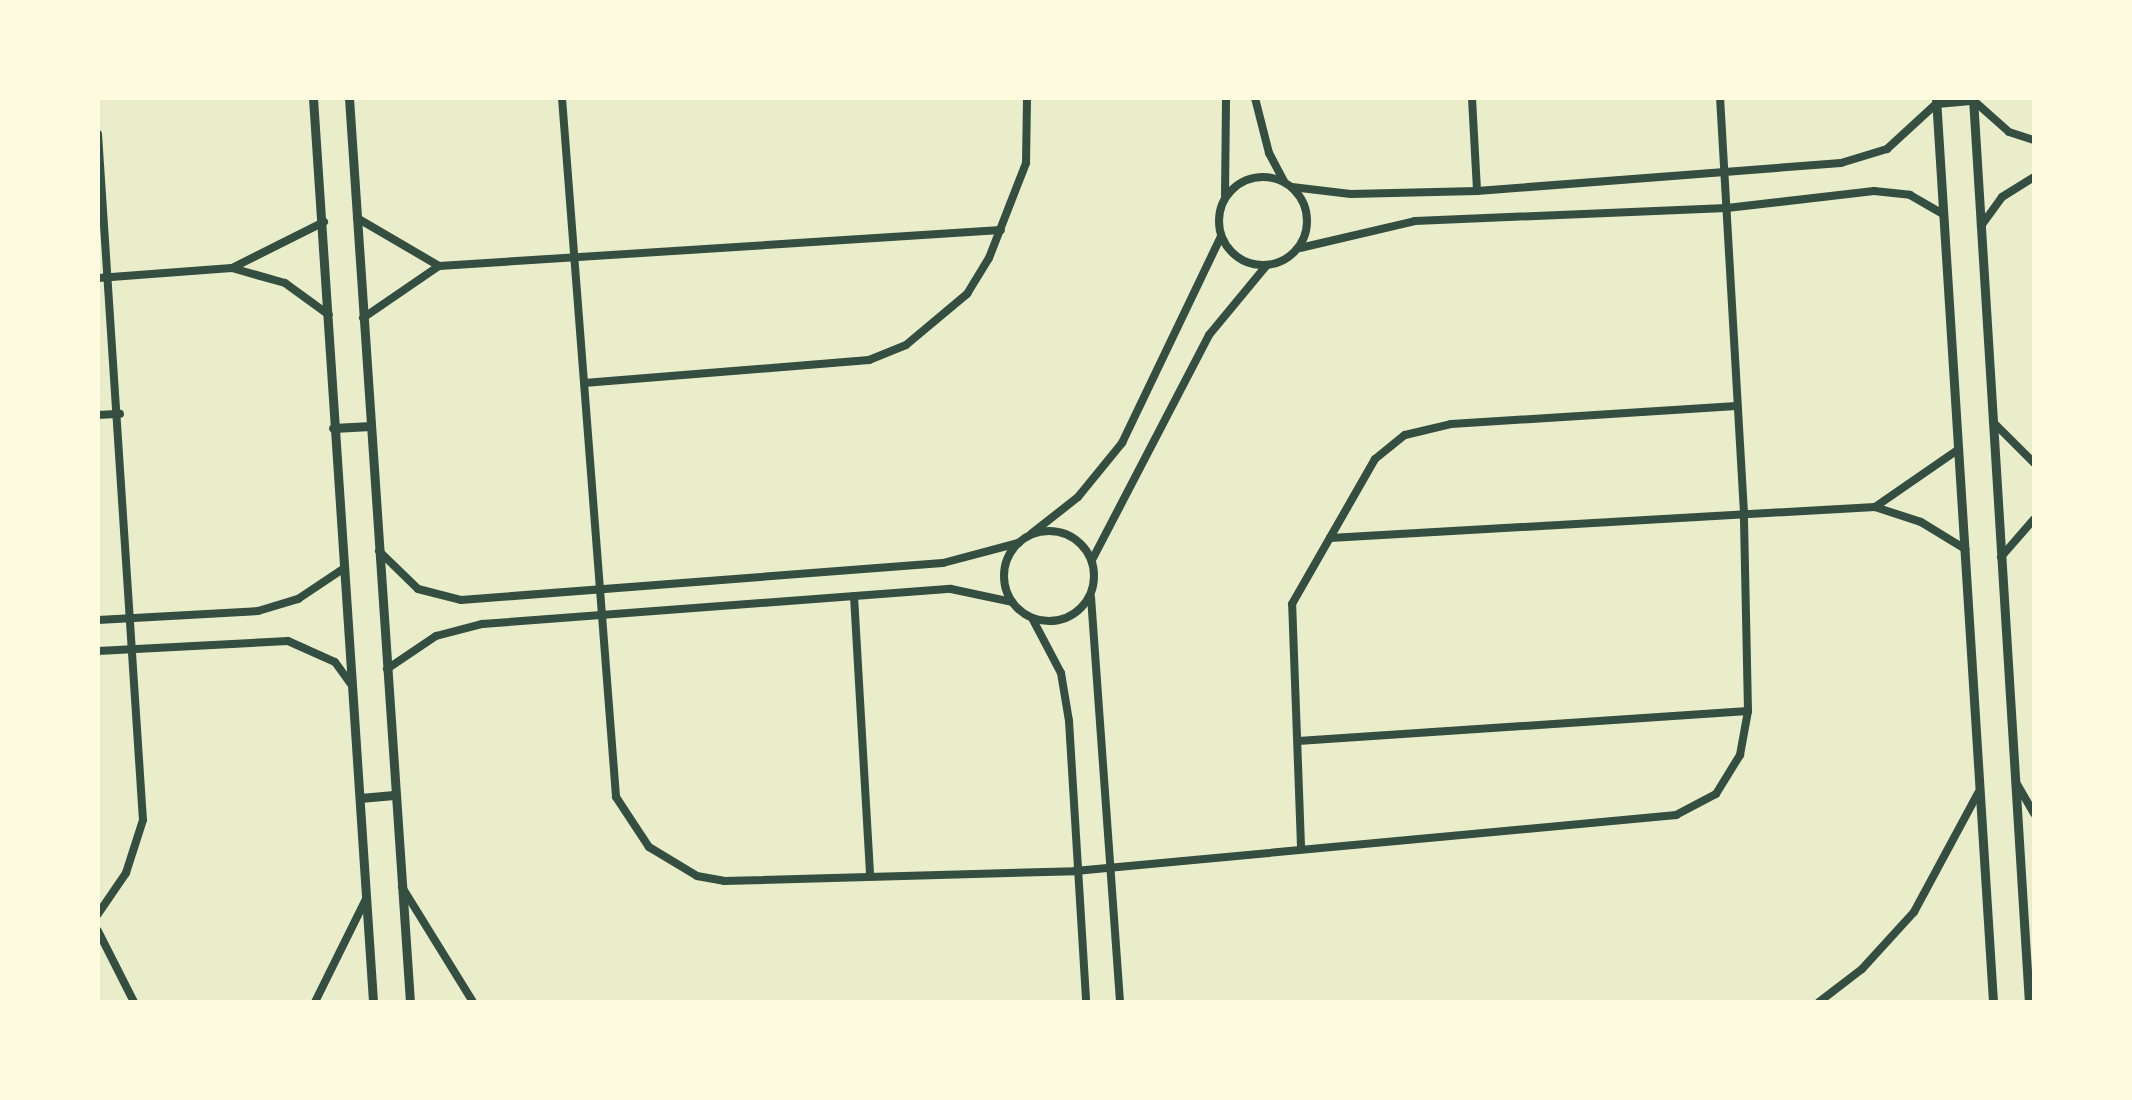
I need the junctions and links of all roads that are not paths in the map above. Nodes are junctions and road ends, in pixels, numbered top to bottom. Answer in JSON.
{"nodes":[{"id":1,"x":313,"y":98,"type":"edge"},
{"id":2,"x":348,"y":98,"type":"edge"},
{"id":3,"x":562,"y":98,"type":"edge"},
{"id":4,"x":1028,"y":98,"type":"edge"},
{"id":5,"x":1226,"y":98,"type":"edge"},
{"id":6,"x":1255,"y":98,"type":"edge"},
{"id":7,"x":1472,"y":98,"type":"edge"},
{"id":8,"x":1720,"y":98,"type":"edge"},
{"id":9,"x":1973,"y":99,"type":"edge"},
{"id":10,"x":1937,"y":100,"type":"edge"},
{"id":11,"x":98,"y":134,"type":"edge"},
{"id":12,"x":2034,"y":140,"type":"edge"},
{"id":13,"x":1725,"y":174,"type":"junction"},
{"id":14,"x":2034,"y":177,"type":"edge"},
{"id":15,"x":1288,"y":184,"type":"junction"},
{"id":16,"x":1477,"y":191,"type":"junction"},
{"id":17,"x":1226,"y":197,"type":"junction"},
{"id":18,"x":1727,"y":208,"type":"junction"},
{"id":19,"x":1944,"y":214,"type":"junction"},
{"id":20,"x":357,"y":218,"type":"junction"},
{"id":21,"x":324,"y":222,"type":"junction"},
{"id":22,"x":1981,"y":226,"type":"junction"},
{"id":23,"x":1000,"y":230,"type":"junction"},
{"id":24,"x":1221,"y":236,"type":"junction"},
{"id":25,"x":1300,"y":248,"type":"junction"},
{"id":26,"x":575,"y":260,"type":"junction"},
{"id":27,"x":1267,"y":265,"type":"junction"},
{"id":28,"x":439,"y":266,"type":"junction"},
{"id":29,"x":232,"y":268,"type":"junction"},
{"id":30,"x":98,"y":278,"type":"edge"},
{"id":31,"x":109,"y":278,"type":"junction"},
{"id":32,"x":329,"y":315,"type":"junction"},
{"id":33,"x":364,"y":318,"type":"junction"},
{"id":34,"x":584,"y":383,"type":"junction"},
{"id":35,"x":1736,"y":406,"type":"junction"},
{"id":36,"x":120,"y":414,"type":"junction"},
{"id":37,"x":98,"y":415,"type":"edge"},
{"id":38,"x":1993,"y":422,"type":"junction"},
{"id":39,"x":371,"y":426,"type":"junction"},
{"id":40,"x":333,"y":428,"type":"junction"},
{"id":41,"x":1958,"y":449,"type":"junction"},
{"id":42,"x":2034,"y":463,"type":"edge"},
{"id":43,"x":1875,"y":506,"type":"junction"},
{"id":44,"x":1744,"y":513,"type":"junction"},
{"id":45,"x":2034,"y":520,"type":"edge"},
{"id":46,"x":1031,"y":534,"type":"junction"},
{"id":47,"x":1330,"y":538,"type":"junction"},
{"id":48,"x":1018,"y":543,"type":"junction"},
{"id":49,"x":1965,"y":549,"type":"junction"},
{"id":50,"x":379,"y":551,"type":"junction"},
{"id":51,"x":2001,"y":557,"type":"junction"},
{"id":52,"x":1092,"y":560,"type":"junction"},
{"id":53,"x":343,"y":569,"type":"junction"},
{"id":54,"x":600,"y":589,"type":"junction"},
{"id":55,"x":854,"y":596,"type":"junction"},
{"id":56,"x":1091,"y":597,"type":"junction"},
{"id":57,"x":1012,"y":602,"type":"junction"},
{"id":58,"x":602,"y":615,"type":"junction"},
{"id":59,"x":133,"y":618,"type":"junction"},
{"id":60,"x":1032,"y":618,"type":"junction"},
{"id":61,"x":98,"y":620,"type":"edge"},
{"id":62,"x":136,"y":649,"type":"junction"},
{"id":63,"x":98,"y":651,"type":"edge"},
{"id":64,"x":386,"y":669,"type":"junction"},
{"id":65,"x":350,"y":683,"type":"junction"},
{"id":66,"x":1748,"y":711,"type":"junction"},
{"id":67,"x":1298,"y":741,"type":"junction"},
{"id":68,"x":2014,"y":779,"type":"junction"},
{"id":69,"x":1980,"y":789,"type":"junction"},
{"id":70,"x":394,"y":795,"type":"junction"},
{"id":71,"x":360,"y":798,"type":"junction"},
{"id":72,"x":2034,"y":814,"type":"edge"},
{"id":73,"x":1301,"y":846,"type":"junction"},
{"id":74,"x":1110,"y":866,"type":"junction"},
{"id":75,"x":1075,"y":871,"type":"junction"},
{"id":76,"x":870,"y":876,"type":"junction"},
{"id":77,"x":401,"y":884,"type":"junction"},
{"id":78,"x":366,"y":899,"type":"junction"},
{"id":79,"x":98,"y":914,"type":"edge"},
{"id":80,"x":98,"y":931,"type":"edge"},
{"id":81,"x":134,"y":1002,"type":"edge"},
{"id":82,"x":315,"y":1002,"type":"edge"},
{"id":83,"x":373,"y":1002,"type":"edge"},
{"id":84,"x":410,"y":1002,"type":"edge"},
{"id":85,"x":473,"y":1002,"type":"edge"},
{"id":86,"x":1086,"y":1002,"type":"edge"},
{"id":87,"x":1120,"y":1002,"type":"edge"},
{"id":88,"x":1819,"y":1002,"type":"edge"},
{"id":89,"x":1993,"y":1002,"type":"edge"},
{"id":90,"x":2028,"y":1002,"type":"edge"}],
"edges":[{"from":1,"to":21,"type":"street"},
{"from":2,"to":20,"type":"street"},
{"from":3,"to":26,"type":"street"},
{"from":4,"to":23,"type":"street"},
{"from":5,"to":17,"type":"street"},
{"from":6,"to":15,"type":"street"},
{"from":7,"to":16,"type":"street"},
{"from":8,"to":13,"type":"street"},
{"from":9,"to":10,"type":"street"},
{"from":9,"to":12,"type":"street"},
{"from":9,"to":22,"type":"street"},
{"from":10,"to":13,"type":"street"},
{"from":10,"to":19,"type":"street"},
{"from":11,"to":31,"type":"street"},
{"from":13,"to":16,"type":"street"},
{"from":13,"to":18,"type":"street"},
{"from":14,"to":22,"type":"street"},
{"from":15,"to":16,"type":"street"},
{"from":15,"to":17,"type":"street"},
{"from":15,"to":25,"type":"street"},
{"from":17,"to":24,"type":"street"},
{"from":18,"to":19,"type":"street"},
{"from":18,"to":25,"type":"street"},
{"from":18,"to":35,"type":"street"},
{"from":19,"to":41,"type":"street"},
{"from":20,"to":28,"type":"street"},
{"from":20,"to":33,"type":"street"},
{"from":21,"to":29,"type":"street"},
{"from":21,"to":32,"type":"street"},
{"from":22,"to":38,"type":"street"},
{"from":23,"to":26,"type":"street"},
{"from":23,"to":34,"type":"street"},
{"from":24,"to":27,"type":"street"},
{"from":24,"to":46,"type":"street"},
{"from":25,"to":27,"type":"street"},
{"from":26,"to":28,"type":"street"},
{"from":26,"to":34,"type":"street"},
{"from":27,"to":52,"type":"street"},
{"from":28,"to":33,"type":"street"},
{"from":29,"to":31,"type":"street"},
{"from":29,"to":32,"type":"street"},
{"from":30,"to":31,"type":"street"},
{"from":31,"to":36,"type":"street"},
{"from":32,"to":40,"type":"street"},
{"from":33,"to":39,"type":"street"},
{"from":34,"to":54,"type":"street"},
{"from":35,"to":44,"type":"street"},
{"from":35,"to":47,"type":"street"},
{"from":36,"to":37,"type":"street"},
{"from":36,"to":59,"type":"street"},
{"from":38,"to":42,"type":"street"},
{"from":38,"to":51,"type":"street"},
{"from":39,"to":40,"type":"street"},
{"from":39,"to":50,"type":"street"},
{"from":40,"to":53,"type":"street"},
{"from":41,"to":43,"type":"street"},
{"from":41,"to":49,"type":"street"},
{"from":43,"to":44,"type":"street"},
{"from":43,"to":49,"type":"street"},
{"from":44,"to":47,"type":"street"},
{"from":44,"to":66,"type":"street"},
{"from":45,"to":51,"type":"street"},
{"from":46,"to":48,"type":"street"},
{"from":46,"to":52,"type":"street"},
{"from":47,"to":67,"type":"street"},
{"from":48,"to":54,"type":"street"},
{"from":48,"to":57,"type":"street"},
{"from":49,"to":69,"type":"street"},
{"from":50,"to":54,"type":"street"},
{"from":50,"to":64,"type":"street"},
{"from":51,"to":68,"type":"street"},
{"from":52,"to":56,"type":"street"},
{"from":53,"to":59,"type":"street"},
{"from":53,"to":65,"type":"street"},
{"from":54,"to":58,"type":"street"},
{"from":55,"to":57,"type":"street"},
{"from":55,"to":58,"type":"street"},
{"from":55,"to":76,"type":"street"},
{"from":56,"to":60,"type":"street"},
{"from":56,"to":74,"type":"street"},
{"from":57,"to":60,"type":"street"},
{"from":58,"to":64,"type":"street"},
{"from":58,"to":76,"type":"street"},
{"from":59,"to":61,"type":"street"},
{"from":59,"to":62,"type":"street"},
{"from":60,"to":75,"type":"street"},
{"from":62,"to":63,"type":"street"},
{"from":62,"to":65,"type":"street"},
{"from":62,"to":79,"type":"street"},
{"from":64,"to":70,"type":"street"},
{"from":65,"to":71,"type":"street"},
{"from":66,"to":67,"type":"street"},
{"from":66,"to":73,"type":"street"},
{"from":67,"to":73,"type":"street"},
{"from":68,"to":72,"type":"street"},
{"from":68,"to":90,"type":"street"},
{"from":69,"to":88,"type":"street"},
{"from":69,"to":89,"type":"street"},
{"from":70,"to":71,"type":"street"},
{"from":70,"to":77,"type":"street"},
{"from":71,"to":78,"type":"street"},
{"from":73,"to":74,"type":"street"},
{"from":74,"to":75,"type":"street"},
{"from":74,"to":87,"type":"street"},
{"from":75,"to":76,"type":"street"},
{"from":75,"to":86,"type":"street"},
{"from":77,"to":84,"type":"street"},
{"from":77,"to":85,"type":"street"},
{"from":78,"to":82,"type":"street"},
{"from":78,"to":83,"type":"street"},
{"from":80,"to":81,"type":"street"}]}
